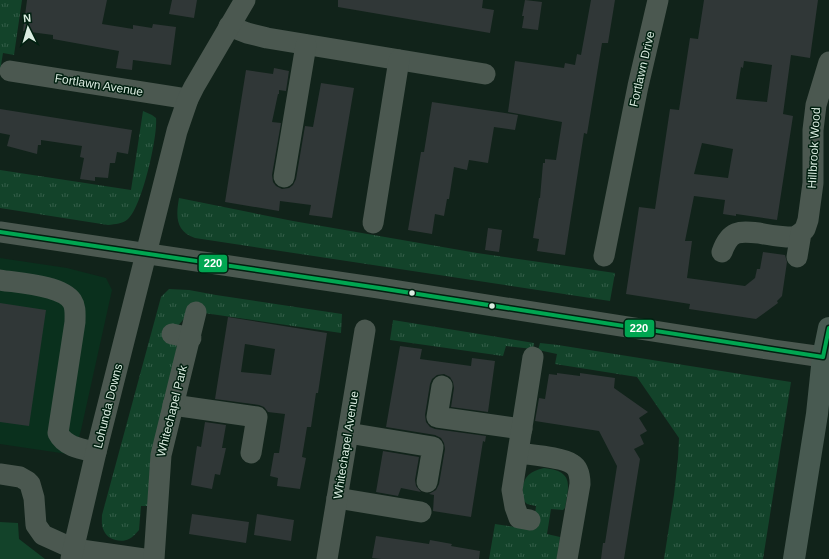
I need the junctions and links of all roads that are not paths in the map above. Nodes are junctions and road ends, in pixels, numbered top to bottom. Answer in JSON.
{"nodes":[{"id":1,"x":245,"y":0,"type":"edge"},
{"id":2,"x":658,"y":0,"type":"edge"},
{"id":3,"x":229,"y":26,"type":"junction"},
{"id":4,"x":306,"y":45,"type":"junction"},
{"id":5,"x":399,"y":60,"type":"junction"},
{"id":6,"x":829,"y":62,"type":"edge"},
{"id":7,"x":10,"y":71,"type":"dead end"},
{"id":8,"x":485,"y":74,"type":"dead end"},
{"id":9,"x":188,"y":100,"type":"junction"},
{"id":10,"x":284,"y":177,"type":"dead end"},
{"id":11,"x":373,"y":223,"type":"dead end"},
{"id":12,"x":0,"y":232,"type":"edge"},
{"id":13,"x":800,"y":233,"type":"junction"},
{"id":14,"x":722,"y":252,"type":"dead end"},
{"id":15,"x":147,"y":253,"type":"junction"},
{"id":16,"x":604,"y":256,"type":"dead end"},
{"id":17,"x":797,"y":257,"type":"dead end"},
{"id":18,"x":0,"y":280,"type":"edge"},
{"id":19,"x":196,"y":312,"type":"dead end"},
{"id":20,"x":829,"y":328,"type":"edge"},
{"id":21,"x":365,"y":330,"type":"dead end"},
{"id":22,"x":534,"y":357,"type":"dead end"},
{"id":23,"x":823,"y":357,"type":"junction"},
{"id":24,"x":442,"y":386,"type":"dead end"},
{"id":25,"x":173,"y":405,"type":"junction"},
{"id":26,"x":522,"y":430,"type":"junction"},
{"id":27,"x":348,"y":433,"type":"junction"},
{"id":28,"x":96,"y":452,"type":"junction"},
{"id":29,"x":251,"y":453,"type":"dead end"},
{"id":30,"x":519,"y":453,"type":"junction"},
{"id":31,"x":0,"y":474,"type":"edge"},
{"id":32,"x":427,"y":482,"type":"dead end"},
{"id":33,"x":337,"y":498,"type":"junction"},
{"id":34,"x":422,"y":512,"type":"dead end"},
{"id":35,"x":530,"y":520,"type":"dead end"},
{"id":36,"x":72,"y":554,"type":"edge"},
{"id":37,"x":144,"y":559,"type":"edge"},
{"id":38,"x":154,"y":559,"type":"edge"},
{"id":39,"x":327,"y":559,"type":"edge"},
{"id":40,"x":567,"y":559,"type":"edge"},
{"id":41,"x":794,"y":559,"type":"edge"}],
"edges":[{"from":1,"to":3,"type":"street"},
{"from":2,"to":16,"type":"street","name":"Fortlawn Drive"},
{"from":3,"to":4,"type":"street"},
{"from":3,"to":9,"type":"street"},
{"from":4,"to":5,"type":"street"},
{"from":4,"to":10,"type":"street"},
{"from":5,"to":8,"type":"street"},
{"from":5,"to":11,"type":"street"},
{"from":6,"to":13,"type":"street","name":"Hillbrook Wood"},
{"from":7,"to":9,"type":"street","name":"Fortlawn Avenue"},
{"from":9,"to":15,"type":"street"},
{"from":12,"to":15,"type":"street"},
{"from":13,"to":14,"type":"street"},
{"from":13,"to":17,"type":"street","name":"Hillbrook Wood"},
{"from":15,"to":23,"type":"street"},
{"from":15,"to":28,"type":"street","name":"Lohunda Downs"},
{"from":18,"to":28,"type":"street"},
{"from":19,"to":25,"type":"street","name":"Whitechapel Park"},
{"from":20,"to":23,"type":"main road"},
{"from":21,"to":27,"type":"street","name":"Whitechapel Avenue"},
{"from":22,"to":26,"type":"street"},
{"from":23,"to":41,"type":"main road"},
{"from":24,"to":26,"type":"street"},
{"from":25,"to":29,"type":"street"},
{"from":25,"to":38,"type":"street","name":"Whitechapel Park"},
{"from":26,"to":30,"type":"street"},
{"from":27,"to":32,"type":"street"},
{"from":27,"to":33,"type":"street","name":"Whitechapel Avenue"},
{"from":28,"to":36,"type":"street","name":"Lohunda Downs"},
{"from":30,"to":35,"type":"street"},
{"from":30,"to":40,"type":"street"},
{"from":31,"to":36,"type":"street"},
{"from":33,"to":34,"type":"street"},
{"from":33,"to":39,"type":"street","name":"Whitechapel Avenue"},
{"from":36,"to":37,"type":"street"}]}
